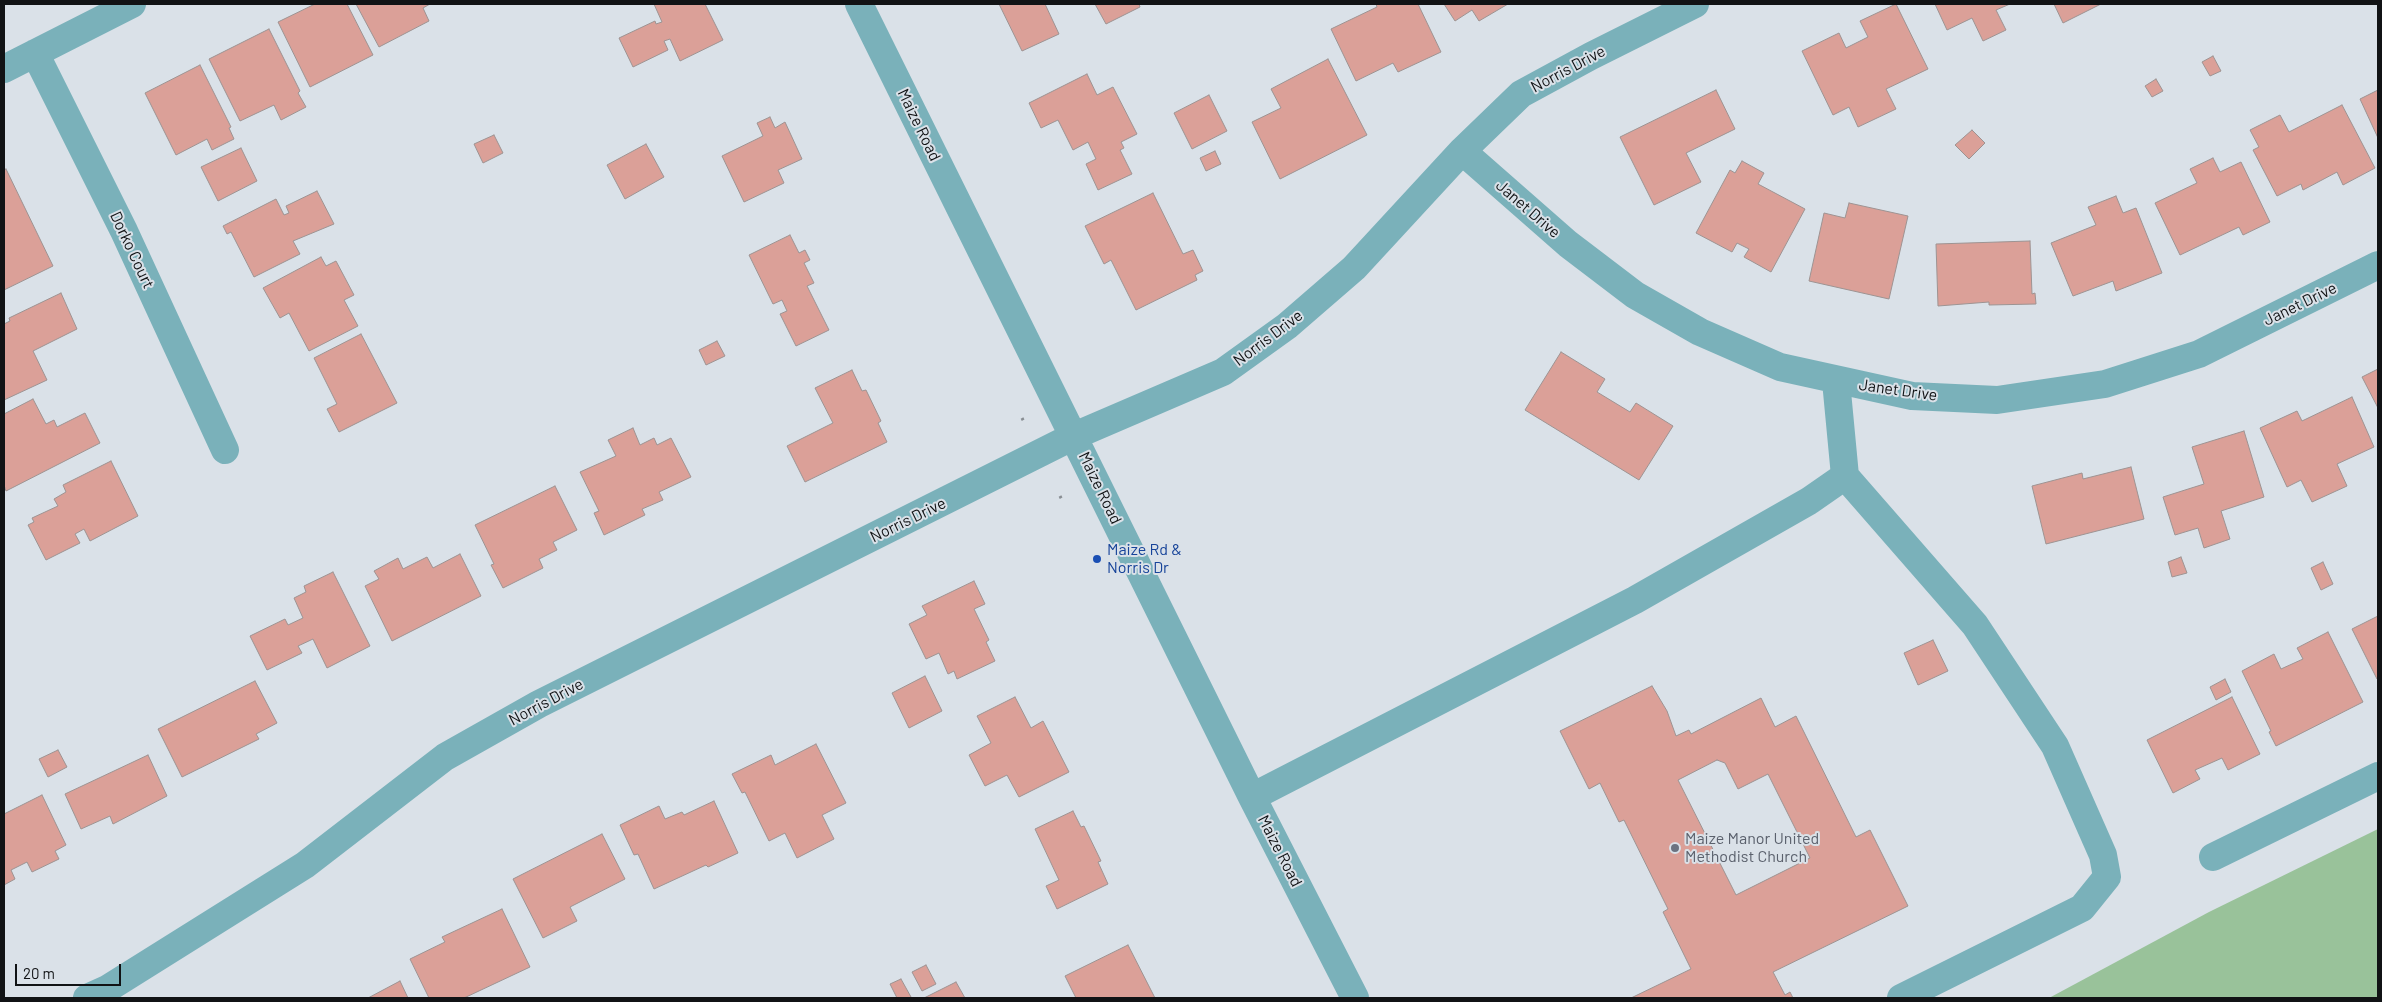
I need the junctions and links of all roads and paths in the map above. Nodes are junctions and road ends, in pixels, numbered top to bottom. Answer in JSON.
{"nodes":[{"id":1,"x":132,"y":4,"type":"edge"},
{"id":2,"x":859,"y":4,"type":"edge"},
{"id":3,"x":1695,"y":4,"type":"edge"},
{"id":4,"x":34,"y":53,"type":"junction"},
{"id":5,"x":4,"y":68,"type":"edge"},
{"id":6,"x":1462,"y":151,"type":"junction"},
{"id":7,"x":2378,"y":265,"type":"edge"},
{"id":8,"x":1836,"y":381,"type":"junction"},
{"id":9,"x":1074,"y":436,"type":"junction"},
{"id":10,"x":225,"y":450,"type":"dead end"},
{"id":11,"x":1845,"y":476,"type":"junction"},
{"id":12,"x":1060,"y":496,"type":"dead end"},
{"id":13,"x":1062,"y":500,"type":"dead end"},
{"id":14,"x":2378,"y":776,"type":"edge"},
{"id":15,"x":1252,"y":797,"type":"junction"},
{"id":16,"x":2213,"y":857,"type":"dead end"},
{"id":17,"x":87,"y":998,"type":"edge"},
{"id":18,"x":1355,"y":998,"type":"edge"},
{"id":19,"x":1901,"y":998,"type":"edge"}],
"edges":[{"from":1,"to":4,"type":"street"},
{"from":2,"to":9,"type":"street","name":"Maize Road"},
{"from":3,"to":6,"type":"street","name":"Norris Drive"},
{"from":4,"to":5,"type":"street"},
{"from":4,"to":10,"type":"street","name":"Dorko Court"},
{"from":6,"to":8,"type":"street","name":"Janet Drive"},
{"from":6,"to":9,"type":"street","name":"Norris Drive"},
{"from":7,"to":8,"type":"street","name":"Janet Drive"},
{"from":8,"to":11,"type":"street"},
{"from":9,"to":15,"type":"street","name":"Maize Road"},
{"from":9,"to":17,"type":"street","name":"Norris Drive"},
{"from":11,"to":15,"type":"street"},
{"from":11,"to":19,"type":"street"},
{"from":12,"to":13,"type":"path"},
{"from":14,"to":16,"type":"street"},
{"from":15,"to":18,"type":"street","name":"Maize Road"}]}
